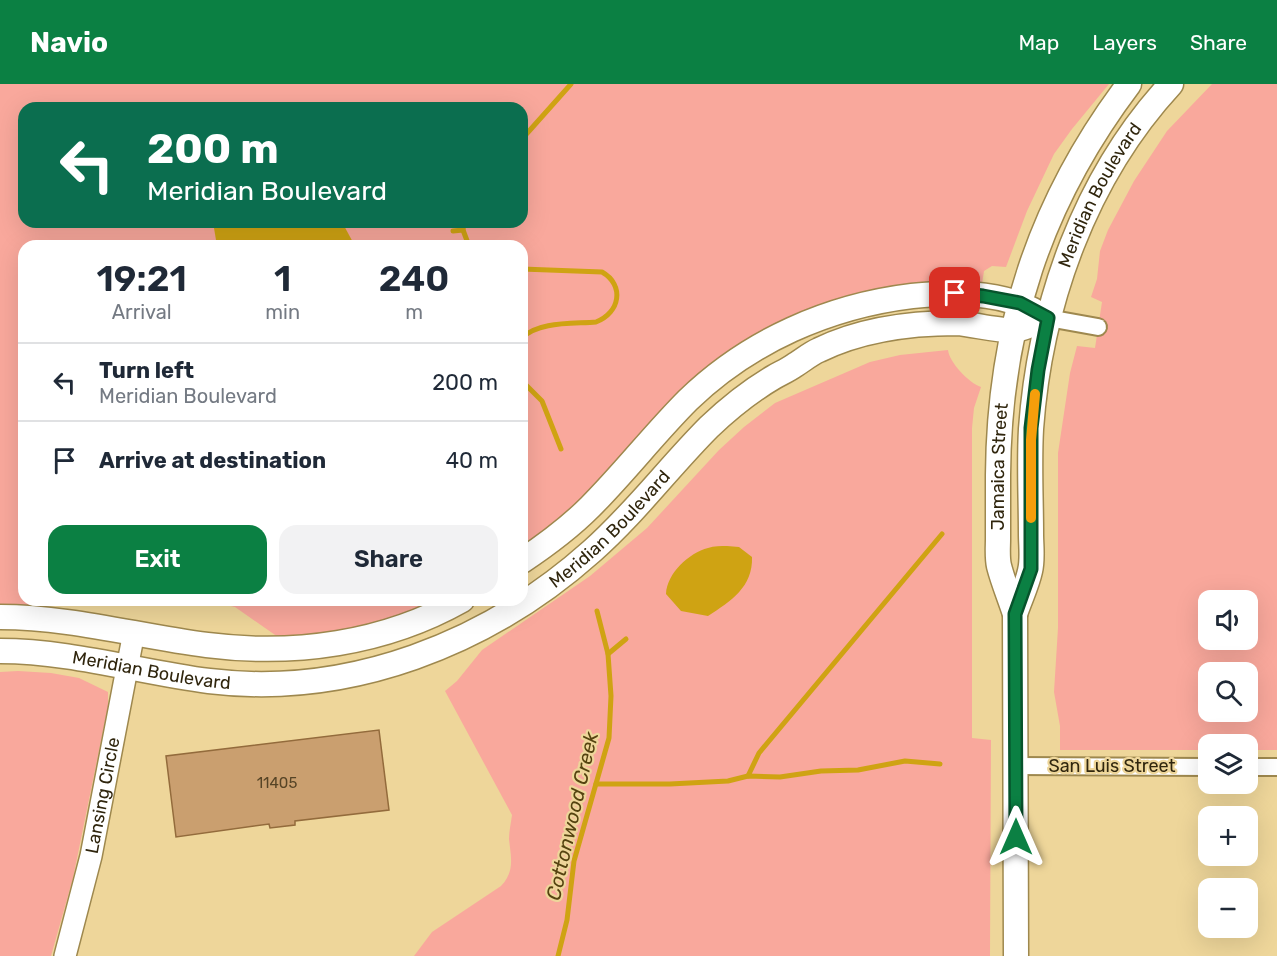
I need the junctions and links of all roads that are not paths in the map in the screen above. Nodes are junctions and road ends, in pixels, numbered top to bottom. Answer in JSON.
{"nodes":[{"id":1,"x":1129,"y":84,"type":"edge"},
{"id":2,"x":1171,"y":84,"type":"edge"},
{"id":3,"x":1017,"y":317,"type":"junction"},
{"id":4,"x":1048,"y":318,"type":"junction"},
{"id":5,"x":1098,"y":327,"type":"dead end"},
{"id":6,"x":528,"y":557,"type":"edge"},
{"id":7,"x":528,"y":597,"type":"edge"},
{"id":8,"x":450,"y":606,"type":"edge"},
{"id":9,"x":515,"y":606,"type":"edge"},
{"id":10,"x":1015,"y":614,"type":"junction"},
{"id":11,"x":0,"y":617,"type":"edge"},
{"id":12,"x":134,"y":632,"type":"junction"},
{"id":13,"x":0,"y":651,"type":"edge"},
{"id":14,"x":128,"y":666,"type":"junction"},
{"id":15,"x":1016,"y":766,"type":"junction"},
{"id":16,"x":1198,"y":767,"type":"edge"},
{"id":17,"x":1258,"y":767,"type":"edge"},
{"id":18,"x":1277,"y":767,"type":"edge"},
{"id":19,"x":65,"y":956,"type":"edge"},
{"id":20,"x":1016,"y":956,"type":"edge"}],
"edges":[{"from":1,"to":3,"type":"main road","name":"Meridian Boulevard"},
{"from":2,"to":4,"type":"main road","name":"Meridian Boulevard"},
{"from":3,"to":4,"type":"main road","name":"Meridian Boulevard"},
{"from":3,"to":6,"type":"main road","name":"Meridian Boulevard"},
{"from":3,"to":7,"type":"main road","name":"Meridian Boulevard"},
{"from":3,"to":10,"type":"main road","name":"Jamaica Street"},
{"from":4,"to":5,"type":"street"},
{"from":4,"to":10,"type":"main road","name":"Jamaica Street"},
{"from":8,"to":12,"type":"main road","name":"Meridian Boulevard"},
{"from":9,"to":14,"type":"main road","name":"Meridian Boulevard"},
{"from":10,"to":15,"type":"main road","name":"Jamaica Street"},
{"from":11,"to":12,"type":"main road","name":"Meridian Boulevard"},
{"from":12,"to":14,"type":"street","name":"Lansing Circle"},
{"from":13,"to":14,"type":"main road","name":"Meridian Boulevard"},
{"from":14,"to":19,"type":"street","name":"Lansing Circle"},
{"from":15,"to":16,"type":"street","name":"San Luis Street"},
{"from":15,"to":20,"type":"main road","name":"Jamaica Street"},
{"from":17,"to":18,"type":"street"}]}
